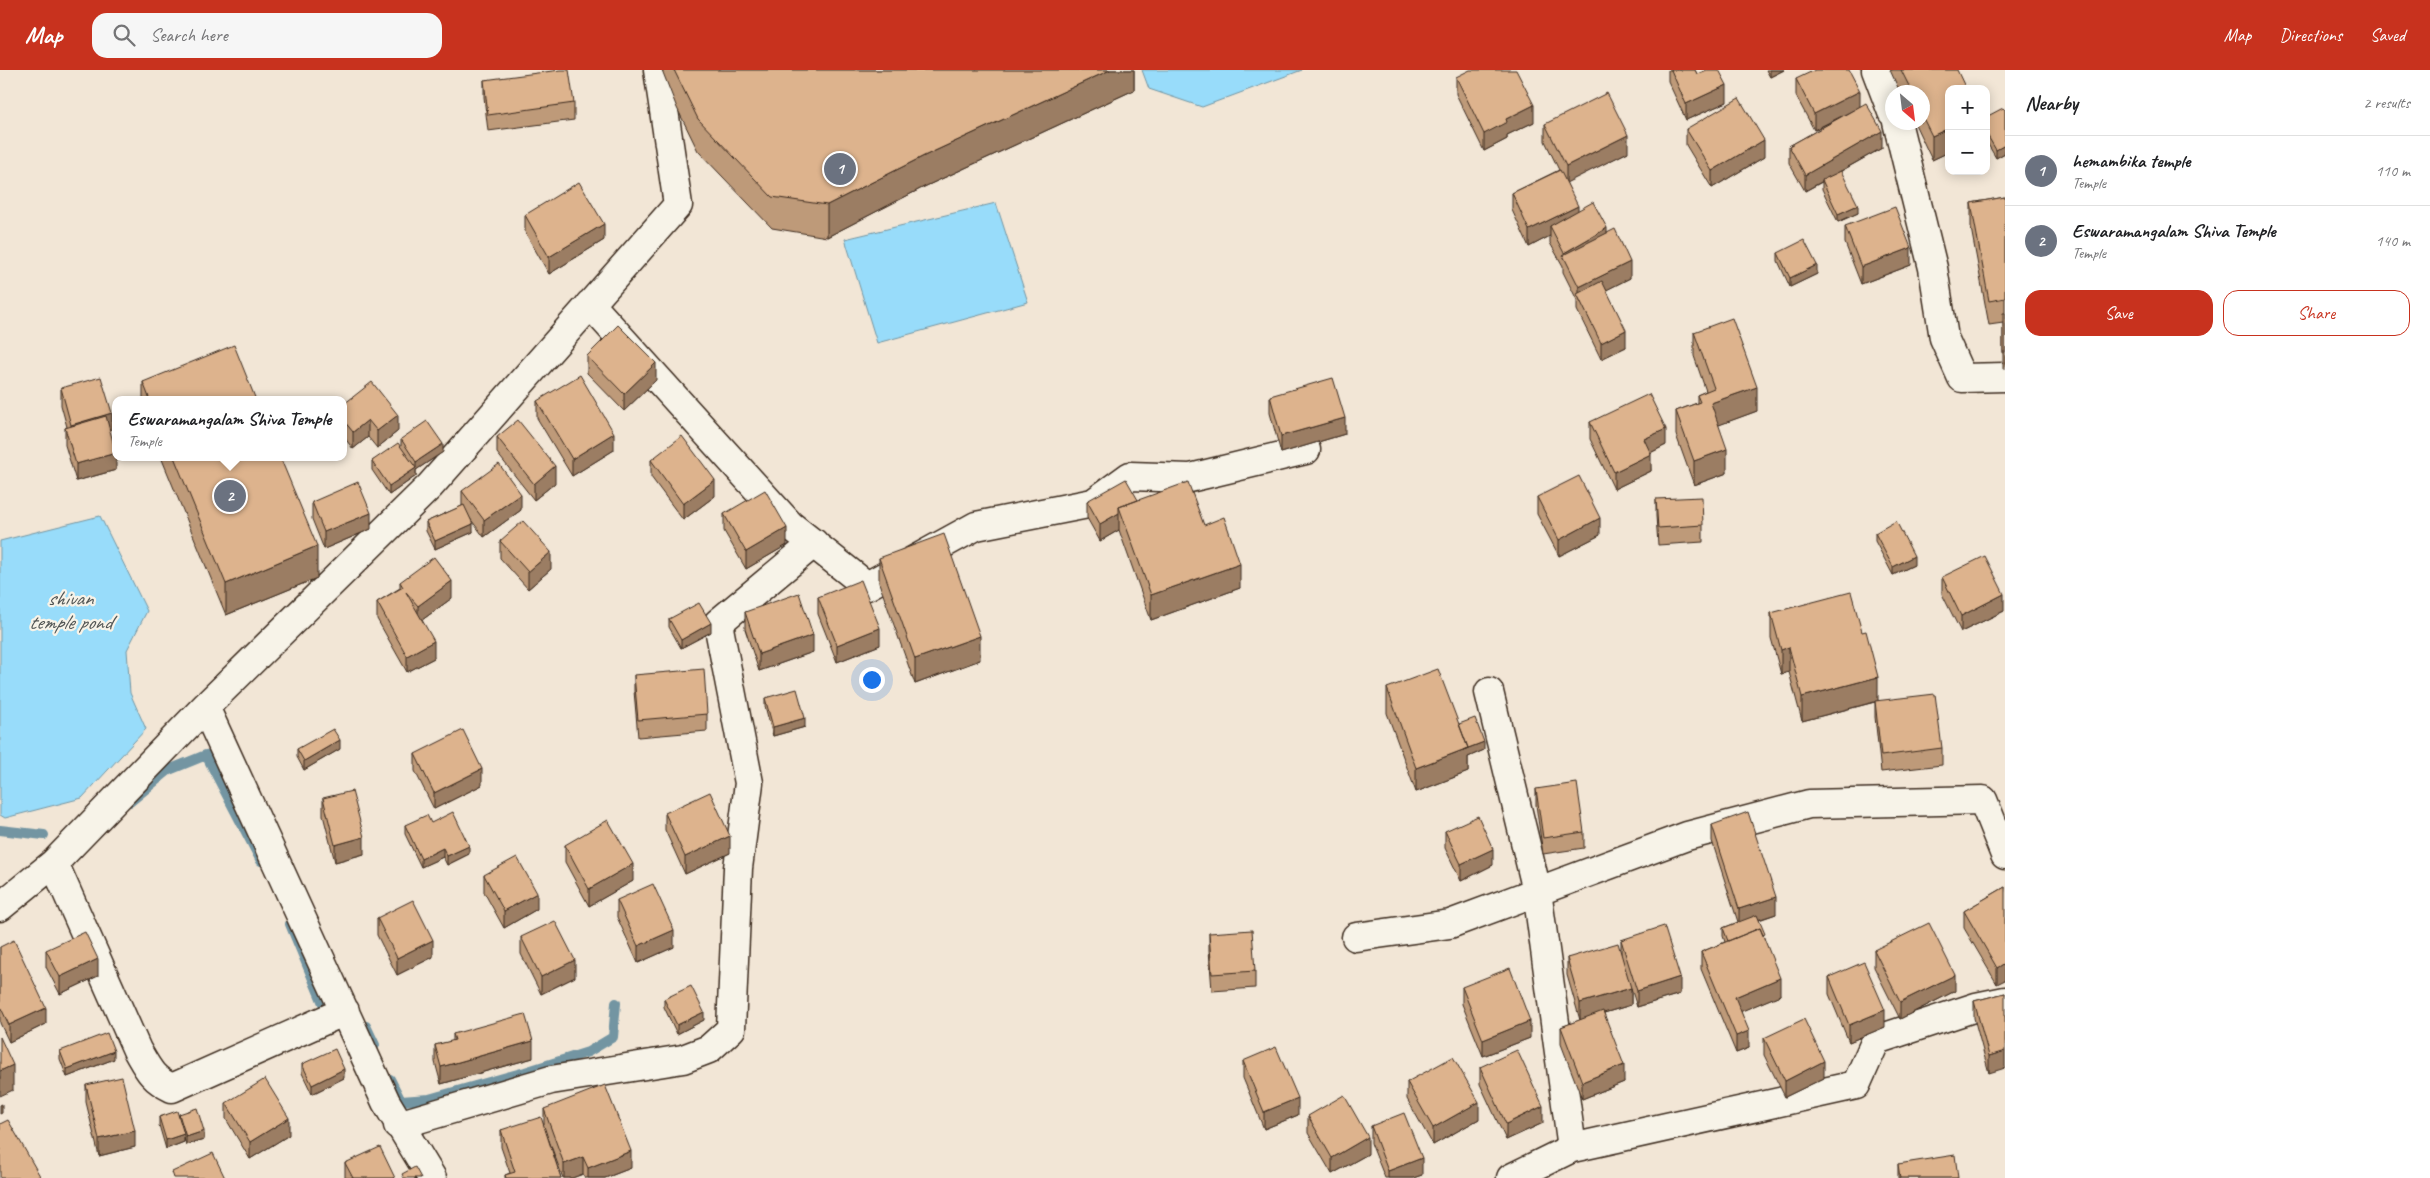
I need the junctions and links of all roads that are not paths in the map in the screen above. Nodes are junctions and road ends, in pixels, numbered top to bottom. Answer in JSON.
{"nodes":[{"id":1,"x":658,"y":70,"type":"edge"},
{"id":2,"x":1876,"y":70,"type":"edge"},
{"id":3,"x":1885,"y":94,"type":"edge"},
{"id":4,"x":1899,"y":130,"type":"edge"},
{"id":5,"x":590,"y":304,"type":"junction"},
{"id":6,"x":2005,"y":377,"type":"edge"},
{"id":7,"x":1306,"y":450,"type":"dead end"},
{"id":8,"x":814,"y":543,"type":"junction"},
{"id":9,"x":1489,"y":692,"type":"dead end"},
{"id":10,"x":205,"y":708,"type":"junction"},
{"id":11,"x":2005,"y":855,"type":"edge"},
{"id":12,"x":54,"y":863,"type":"junction"},
{"id":13,"x":1537,"y":891,"type":"junction"},
{"id":14,"x":0,"y":907,"type":"edge"},
{"id":15,"x":1356,"y":937,"type":"dead end"},
{"id":16,"x":2005,"y":1001,"type":"edge"},
{"id":17,"x":344,"y":1011,"type":"junction"},
{"id":18,"x":398,"y":1126,"type":"junction"},
{"id":19,"x":1572,"y":1148,"type":"junction"},
{"id":20,"x":432,"y":1178,"type":"edge"},
{"id":21,"x":1511,"y":1178,"type":"edge"}],
"edges":[{"from":1,"to":5,"type":"street"},
{"from":2,"to":3,"type":"street"},
{"from":4,"to":6,"type":"street"},
{"from":5,"to":8,"type":"street"},
{"from":5,"to":10,"type":"street"},
{"from":7,"to":8,"type":"street"},
{"from":8,"to":18,"type":"street"},
{"from":9,"to":13,"type":"street"},
{"from":10,"to":12,"type":"street"},
{"from":10,"to":17,"type":"street"},
{"from":11,"to":13,"type":"street"},
{"from":12,"to":14,"type":"street"},
{"from":12,"to":17,"type":"street"},
{"from":13,"to":15,"type":"street"},
{"from":13,"to":19,"type":"street"},
{"from":16,"to":19,"type":"street"},
{"from":17,"to":18,"type":"street"},
{"from":18,"to":20,"type":"street"},
{"from":19,"to":21,"type":"street"}]}
